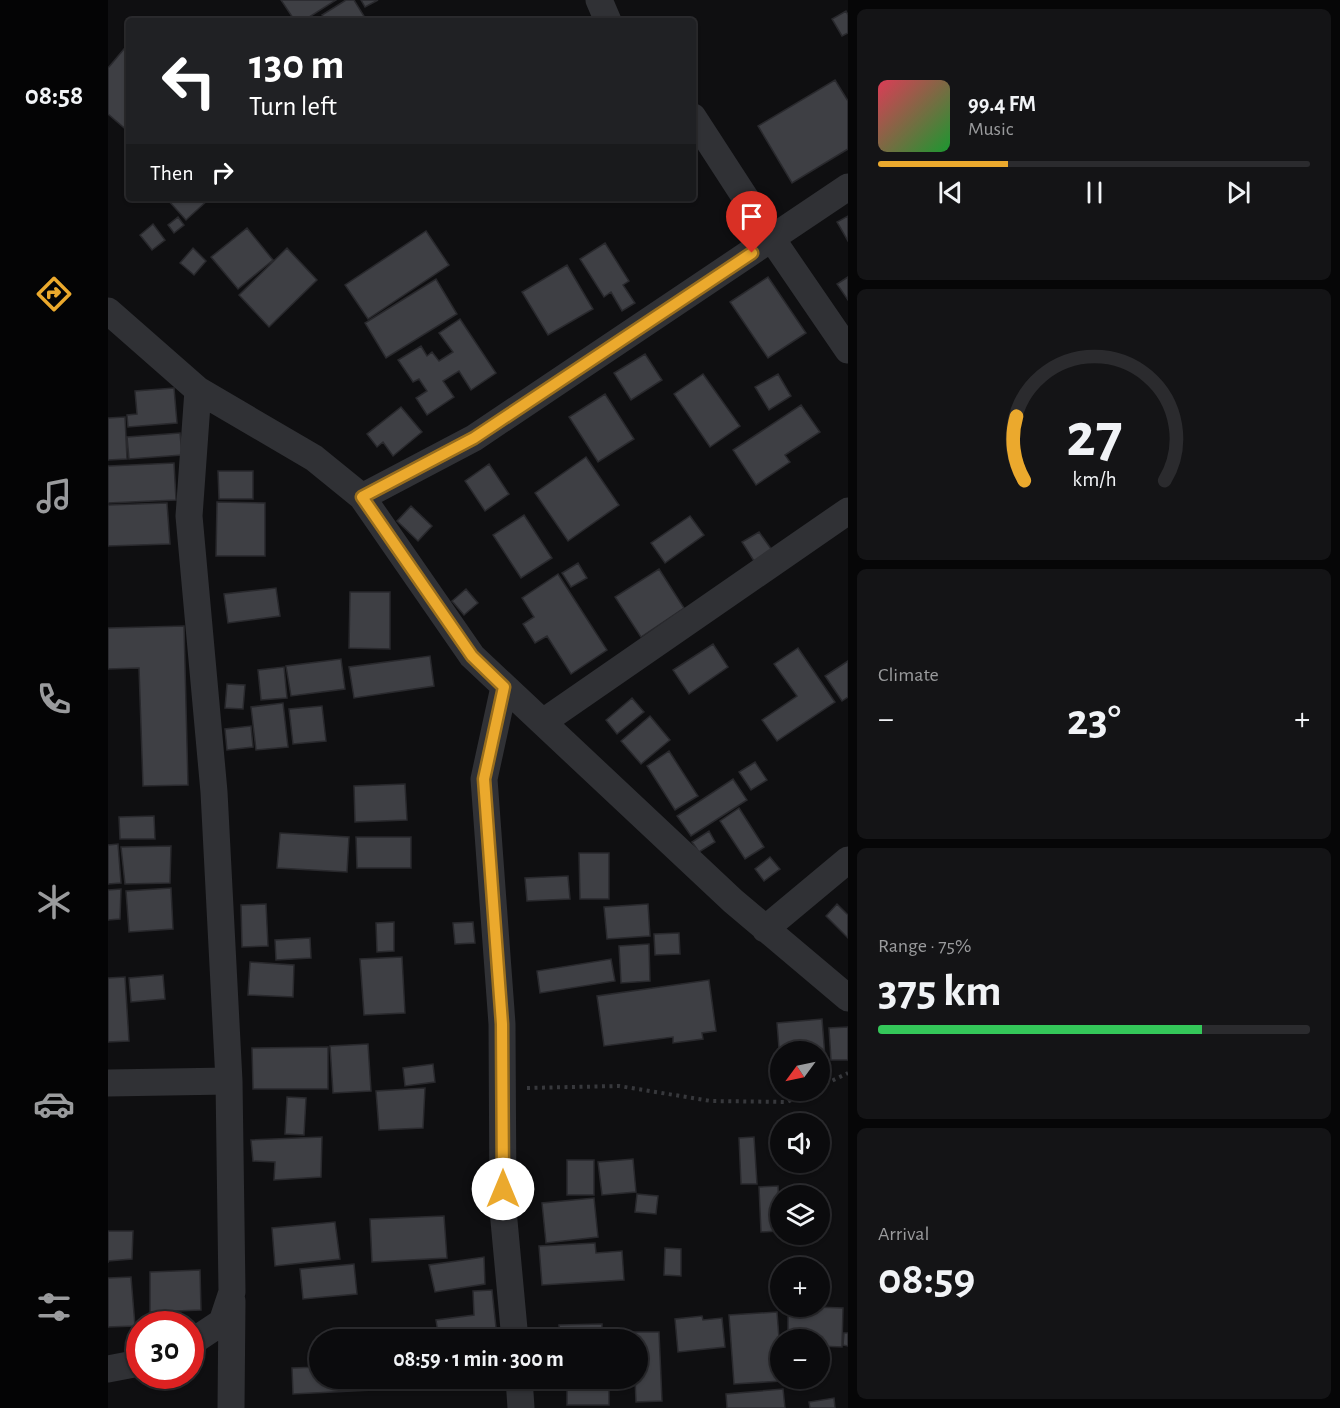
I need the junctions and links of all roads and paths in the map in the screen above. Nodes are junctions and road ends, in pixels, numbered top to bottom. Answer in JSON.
{"nodes":[{"id":1,"x":599,"y":0,"type":"edge"},
{"id":2,"x":606,"y":18,"type":"edge"},
{"id":3,"x":696,"y":122,"type":"edge"},
{"id":4,"x":848,"y":187,"type":"edge"},
{"id":5,"x":772,"y":239,"type":"junction"},
{"id":6,"x":108,"y":311,"type":"edge"},
{"id":7,"x":848,"y":350,"type":"edge"},
{"id":8,"x":198,"y":390,"type":"junction"},
{"id":9,"x":362,"y":497,"type":"junction"},
{"id":10,"x":848,"y":511,"type":"edge"},
{"id":11,"x":504,"y":687,"type":"junction"},
{"id":12,"x":543,"y":722,"type":"junction"},
{"id":13,"x":848,"y":860,"type":"edge"},
{"id":14,"x":765,"y":929,"type":"junction"},
{"id":15,"x":848,"y":998,"type":"edge"},
{"id":16,"x":848,"y":1073,"type":"edge"},
{"id":17,"x":229,"y":1081,"type":"junction"},
{"id":18,"x":830,"y":1082,"type":"edge"},
{"id":19,"x":108,"y":1083,"type":"edge"},
{"id":20,"x":502,"y":1088,"type":"junction"},
{"id":21,"x":789,"y":1101,"type":"edge"},
{"id":22,"x":232,"y":1292,"type":"junction"},
{"id":23,"x":514,"y":1329,"type":"edge"},
{"id":24,"x":204,"y":1334,"type":"edge"},
{"id":25,"x":126,"y":1365,"type":"edge"},
{"id":26,"x":108,"y":1369,"type":"edge"},
{"id":27,"x":520,"y":1389,"type":"edge"},
{"id":28,"x":231,"y":1408,"type":"edge"},
{"id":29,"x":521,"y":1408,"type":"edge"}],
"edges":[{"from":1,"to":2,"type":"street"},
{"from":3,"to":5,"type":"street"},
{"from":4,"to":5,"type":"street"},
{"from":5,"to":7,"type":"street"},
{"from":5,"to":9,"type":"street"},
{"from":6,"to":8,"type":"street"},
{"from":8,"to":9,"type":"street"},
{"from":8,"to":17,"type":"street"},
{"from":9,"to":11,"type":"street"},
{"from":10,"to":12,"type":"street"},
{"from":11,"to":12,"type":"street"},
{"from":11,"to":20,"type":"street"},
{"from":12,"to":14,"type":"street"},
{"from":13,"to":14,"type":"street"},
{"from":14,"to":15,"type":"street"},
{"from":16,"to":18,"type":"path"},
{"from":17,"to":19,"type":"street"},
{"from":17,"to":22,"type":"street"},
{"from":20,"to":21,"type":"path"},
{"from":20,"to":23,"type":"street"},
{"from":22,"to":24,"type":"street"},
{"from":22,"to":28,"type":"street"},
{"from":25,"to":26,"type":"street"},
{"from":27,"to":29,"type":"street"}]}
